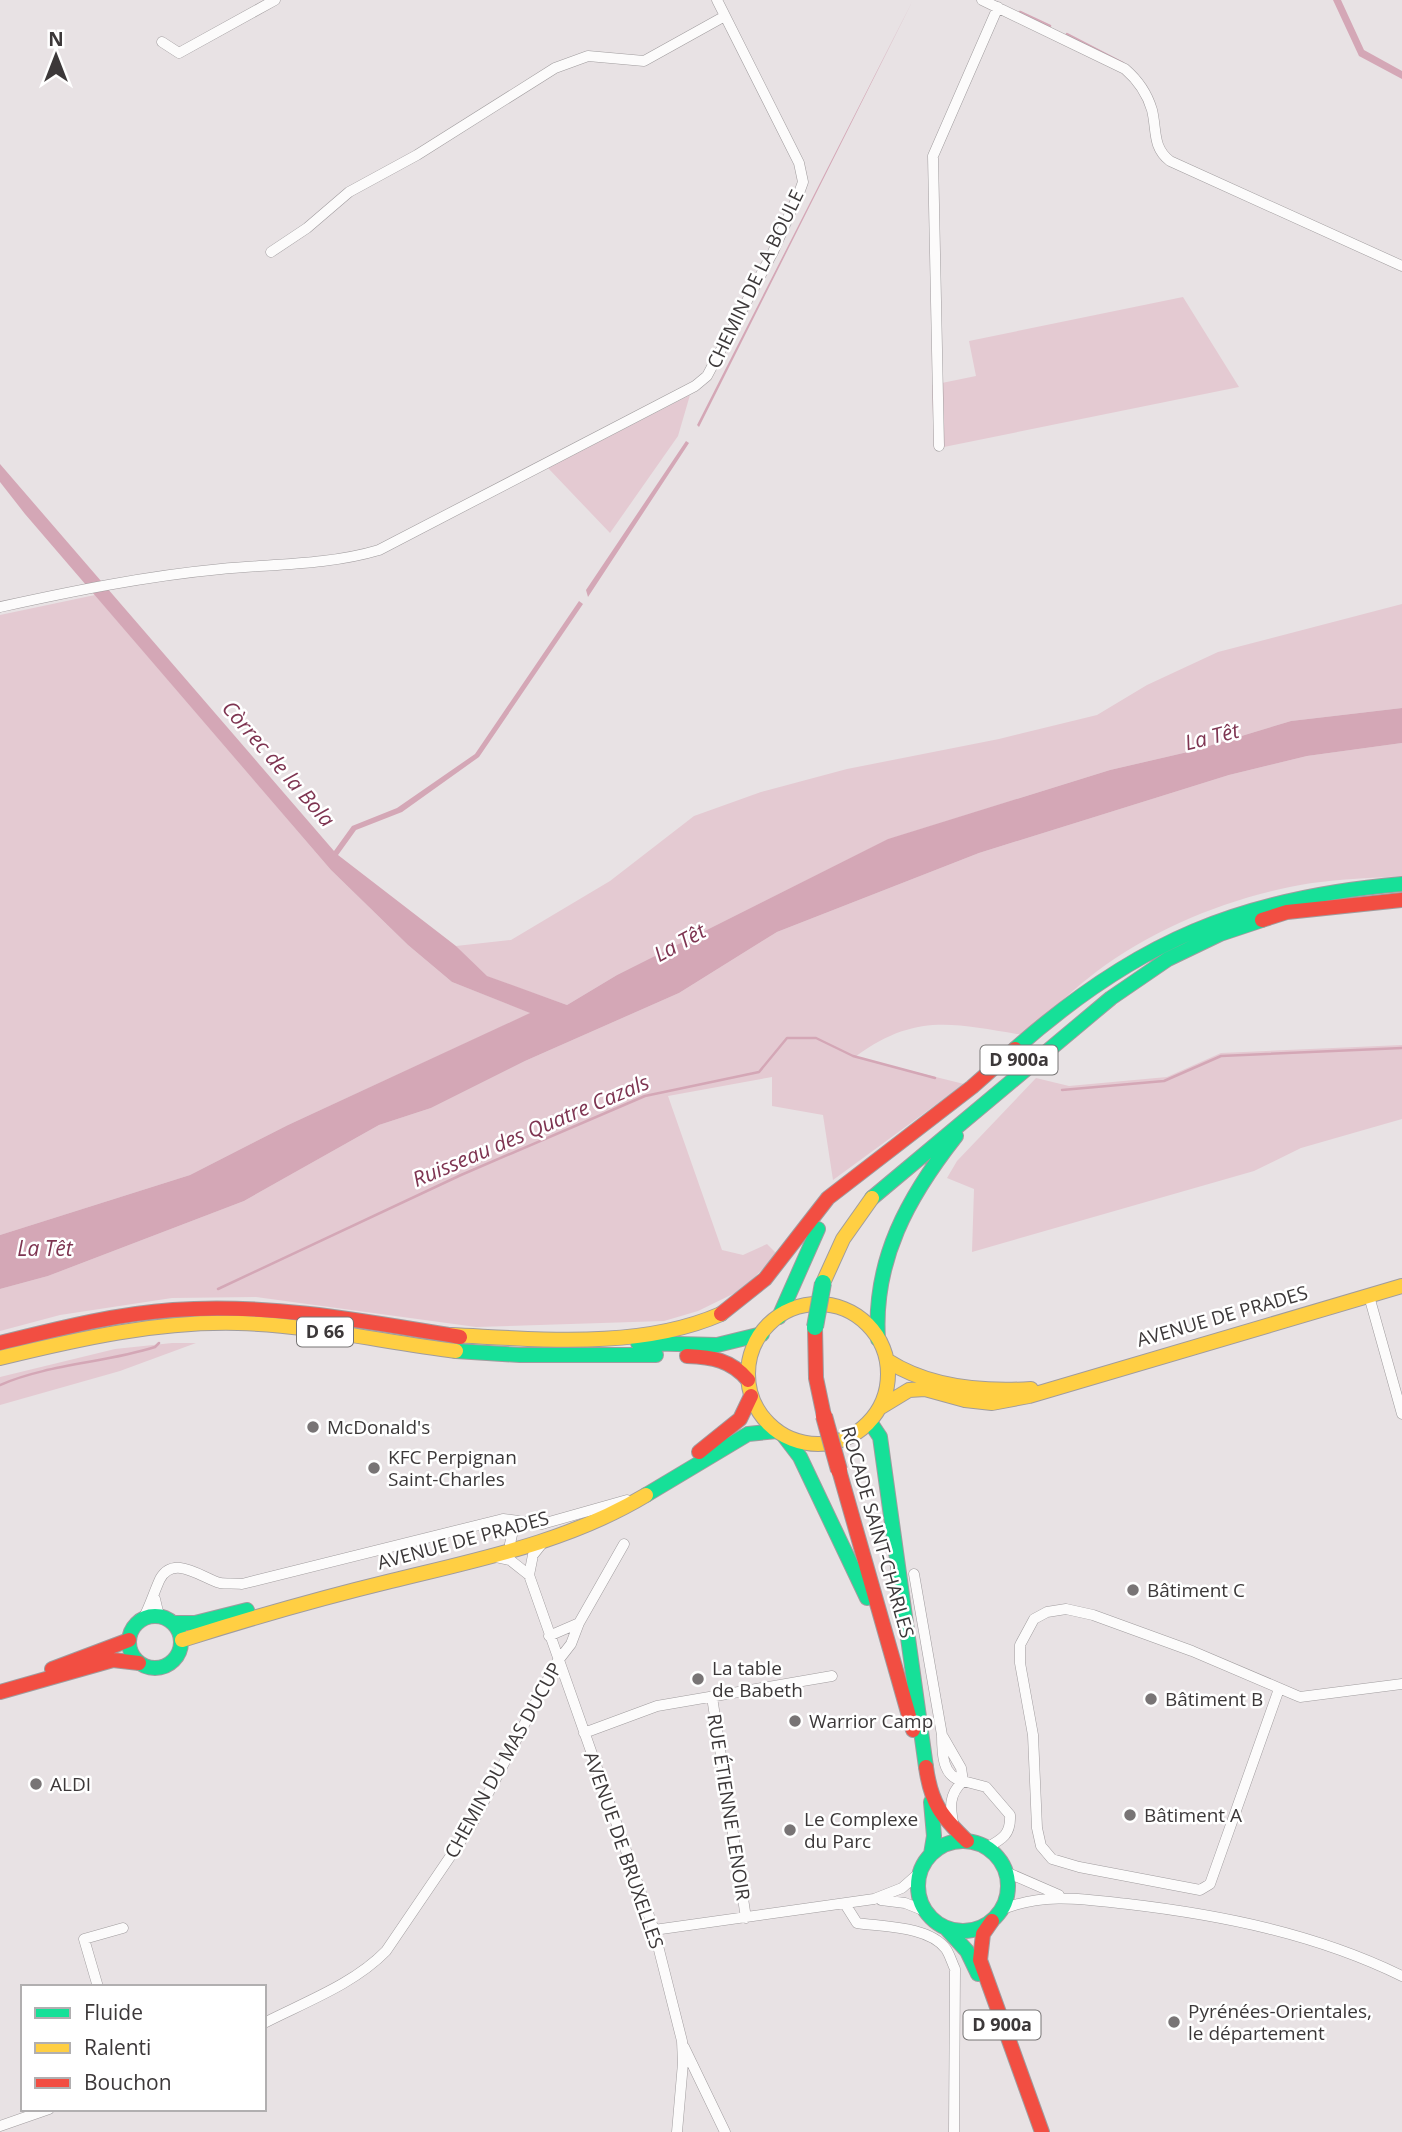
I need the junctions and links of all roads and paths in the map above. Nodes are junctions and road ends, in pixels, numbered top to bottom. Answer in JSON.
{"nodes":[{"id":1,"x":275,"y":0,"type":"edge"},
{"id":2,"x":717,"y":0,"type":"edge"},
{"id":3,"x":982,"y":0,"type":"edge"},
{"id":4,"x":998,"y":7,"type":"junction"},
{"id":5,"x":725,"y":16,"type":"junction"},
{"id":6,"x":162,"y":42,"type":"dead end"},
{"id":7,"x":271,"y":252,"type":"dead end"},
{"id":8,"x":1402,"y":266,"type":"edge"},
{"id":9,"x":939,"y":446,"type":"dead end"},
{"id":10,"x":0,"y":607,"type":"edge"},
{"id":11,"x":1402,"y":884,"type":"edge"},
{"id":12,"x":1402,"y":900,"type":"edge"},
{"id":13,"x":1178,"y":937,"type":"junction"},
{"id":14,"x":1119,"y":969,"type":"junction"},
{"id":15,"x":1084,"y":1020,"type":"junction"},
{"id":16,"x":872,"y":1198,"type":"junction"},
{"id":17,"x":1402,"y":1286,"type":"edge"},
{"id":18,"x":1369,"y":1296,"type":"junction"},
{"id":19,"x":779,"y":1317,"type":"junction"},
{"id":20,"x":762,"y":1334,"type":"junction"},
{"id":21,"x":451,"y":1335,"type":"junction"},
{"id":22,"x":878,"y":1339,"type":"junction"},
{"id":23,"x":0,"y":1343,"type":"edge"},
{"id":24,"x":651,"y":1349,"type":"junction"},
{"id":25,"x":0,"y":1358,"type":"edge"},
{"id":26,"x":888,"y":1361,"type":"junction"},
{"id":27,"x":1054,"y":1387,"type":"junction"},
{"id":28,"x":750,"y":1388,"type":"junction"},
{"id":29,"x":881,"y":1407,"type":"junction"},
{"id":30,"x":1402,"y":1414,"type":"edge"},
{"id":31,"x":870,"y":1422,"type":"junction"},
{"id":32,"x":781,"y":1433,"type":"junction"},
{"id":33,"x":627,"y":1500,"type":"junction"},
{"id":34,"x":503,"y":1519,"type":"junction"},
{"id":35,"x":510,"y":1544,"type":"junction"},
{"id":36,"x":542,"y":1544,"type":"junction"},
{"id":37,"x":624,"y":1544,"type":"dead end"},
{"id":38,"x":496,"y":1557,"type":"junction"},
{"id":39,"x":528,"y":1574,"type":"junction"},
{"id":40,"x":914,"y":1574,"type":"dead end"},
{"id":41,"x":155,"y":1599,"type":"junction"},
{"id":42,"x":158,"y":1620,"type":"junction"},
{"id":43,"x":579,"y":1623,"type":"junction"},
{"id":44,"x":549,"y":1636,"type":"junction"},
{"id":45,"x":129,"y":1640,"type":"junction"},
{"id":46,"x":182,"y":1640,"type":"junction"},
{"id":47,"x":892,"y":1657,"type":"junction"},
{"id":48,"x":557,"y":1662,"type":"junction"},
{"id":49,"x":139,"y":1663,"type":"junction"},
{"id":50,"x":832,"y":1676,"type":"dead end"},
{"id":51,"x":1402,"y":1684,"type":"edge"},
{"id":52,"x":1279,"y":1689,"type":"junction"},
{"id":53,"x":0,"y":1690,"type":"edge"},
{"id":54,"x":712,"y":1697,"type":"junction"},
{"id":55,"x":584,"y":1733,"type":"junction"},
{"id":56,"x":963,"y":1781,"type":"junction"},
{"id":57,"x":929,"y":1788,"type":"junction"},
{"id":58,"x":961,"y":1836,"type":"junction"},
{"id":59,"x":986,"y":1847,"type":"junction"},
{"id":60,"x":931,"y":1854,"type":"junction"},
{"id":61,"x":919,"y":1872,"type":"junction"},
{"id":62,"x":1006,"y":1872,"type":"junction"},
{"id":63,"x":1063,"y":1897,"type":"junction"},
{"id":64,"x":874,"y":1899,"type":"junction"},
{"id":65,"x":845,"y":1904,"type":"junction"},
{"id":66,"x":925,"y":1911,"type":"junction"},
{"id":67,"x":998,"y":1914,"type":"junction"},
{"id":68,"x":746,"y":1918,"type":"junction"},
{"id":69,"x":123,"y":1928,"type":"dead end"},
{"id":70,"x":946,"y":1928,"type":"junction"},
{"id":71,"x":654,"y":1930,"type":"junction"},
{"id":72,"x":1402,"y":1976,"type":"edge"},
{"id":73,"x":96,"y":1985,"type":"edge"},
{"id":74,"x":266,"y":2022,"type":"edge"},
{"id":75,"x":681,"y":2041,"type":"junction"},
{"id":76,"x":43,"y":2111,"type":"edge"},
{"id":77,"x":0,"y":2126,"type":"edge"},
{"id":78,"x":677,"y":2132,"type":"edge"},
{"id":79,"x":724,"y":2132,"type":"edge"},
{"id":80,"x":954,"y":2132,"type":"edge"},
{"id":81,"x":1035,"y":2132,"type":"edge"},
{"id":82,"x":1042,"y":2132,"type":"edge"}],
"edges":[{"from":1,"to":6,"type":"street"},
{"from":2,"to":5,"type":"street"},
{"from":3,"to":4,"type":"street"},
{"from":4,"to":8,"type":"street"},
{"from":4,"to":9,"type":"street"},
{"from":5,"to":7,"type":"street"},
{"from":5,"to":10,"type":"street","name":"CHEMIN DE LA BOULE"},
{"from":11,"to":13,"type":"main road","number":"D 900a"},
{"from":12,"to":15,"type":"main road","number":"D 900a"},
{"from":13,"to":14,"type":"main road"},
{"from":13,"to":16,"type":"main road","number":"D 900a"},
{"from":14,"to":19,"type":"main road"},
{"from":14,"to":21,"type":"main road"},
{"from":15,"to":16,"type":"main road","number":"D 900a"},
{"from":15,"to":22,"type":"main road"},
{"from":16,"to":47,"type":"main road","name":"ROCADE SAINT-CHARLES","number":"D 900a","bridge":true},
{"from":17,"to":18,"type":"main road","name":"AVENUE DE PRADES"},
{"from":18,"to":27,"type":"main road","name":"AVENUE DE PRADES"},
{"from":18,"to":30,"type":"street"},
{"from":19,"to":20,"type":"main road"},
{"from":19,"to":22,"type":"main road"},
{"from":20,"to":24,"type":"main road","number":"D 66"},
{"from":20,"to":28,"type":"main road"},
{"from":21,"to":23,"type":"main road","number":"D 66"},
{"from":21,"to":24,"type":"main road","number":"D 66"},
{"from":22,"to":26,"type":"main road"},
{"from":24,"to":25,"type":"main road","number":"D 66"},
{"from":24,"to":28,"type":"main road","number":"D 66"},
{"from":26,"to":27,"type":"main road","name":"AVENUE DE PRADES"},
{"from":26,"to":29,"type":"main road"},
{"from":27,"to":29,"type":"main road","name":"AVENUE DE PRADES"},
{"from":28,"to":32,"type":"main road"},
{"from":28,"to":33,"type":"main road","name":"AVENUE DE PRADES"},
{"from":29,"to":31,"type":"main road"},
{"from":31,"to":32,"type":"main road"},
{"from":31,"to":57,"type":"main road"},
{"from":32,"to":36,"type":"main road","name":"AVENUE DE PRADES"},
{"from":32,"to":47,"type":"main road"},
{"from":33,"to":34,"type":"street"},
{"from":33,"to":35,"type":"main road","name":"AVENUE DE PRADES"},
{"from":34,"to":35,"type":"street"},
{"from":34,"to":41,"type":"street"},
{"from":35,"to":42,"type":"main road","name":"AVENUE DE PRADES"},
{"from":36,"to":38,"type":"main road","name":"AVENUE DE PRADES"},
{"from":36,"to":39,"type":"street"},
{"from":37,"to":43,"type":"street","name":"CHEMIN DU MAS DUCUP"},
{"from":38,"to":39,"type":"street"},
{"from":38,"to":46,"type":"main road","name":"AVENUE DE PRADES"},
{"from":39,"to":44,"type":"street","name":"AVENUE DE BRUXELLES"},
{"from":40,"to":56,"type":"street"},
{"from":41,"to":42,"type":"street"},
{"from":41,"to":42,"type":"street"},
{"from":42,"to":45,"type":"main road"},
{"from":42,"to":46,"type":"main road"},
{"from":43,"to":44,"type":"street","name":"CHEMIN DU MAS DUCUP"},
{"from":43,"to":48,"type":"street","name":"CHEMIN DU MAS DUCUP"},
{"from":44,"to":48,"type":"street","name":"AVENUE DE BRUXELLES"},
{"from":45,"to":49,"type":"main road"},
{"from":45,"to":53,"type":"main road"},
{"from":46,"to":49,"type":"main road"},
{"from":47,"to":57,"type":"main road","name":"ROCADE SAINT-CHARLES","number":"D 900a"},
{"from":48,"to":55,"type":"street","name":"AVENUE DE BRUXELLES"},
{"from":48,"to":74,"type":"street","name":"CHEMIN DU MAS DUCUP"},
{"from":49,"to":53,"type":"main road"},
{"from":50,"to":54,"type":"street"},
{"from":51,"to":52,"type":"street"},
{"from":52,"to":52,"type":"street"},
{"from":54,"to":55,"type":"street"},
{"from":54,"to":68,"type":"street","name":"RUE ÉTIENNE LENOIR"},
{"from":55,"to":71,"type":"street","name":"AVENUE DE BRUXELLES"},
{"from":56,"to":58,"type":"street"},
{"from":56,"to":59,"type":"street"},
{"from":57,"to":58,"type":"main road","name":"ROCADE SAINT-CHARLES","number":"D 900a"},
{"from":57,"to":60,"type":"main road","name":"ROCADE SAINT-CHARLES","number":"D 900a"},
{"from":58,"to":59,"type":"main road"},
{"from":58,"to":60,"type":"main road"},
{"from":59,"to":62,"type":"main road"},
{"from":60,"to":61,"type":"main road"},
{"from":61,"to":64,"type":"street"},
{"from":61,"to":66,"type":"main road"},
{"from":62,"to":63,"type":"street"},
{"from":62,"to":67,"type":"main road"},
{"from":63,"to":67,"type":"street"},
{"from":63,"to":72,"type":"street"},
{"from":64,"to":65,"type":"street"},
{"from":64,"to":66,"type":"street"},
{"from":65,"to":68,"type":"street"},
{"from":65,"to":80,"type":"street"},
{"from":66,"to":70,"type":"main road"},
{"from":67,"to":70,"type":"main road"},
{"from":67,"to":82,"type":"main road","number":"D 900a"},
{"from":68,"to":71,"type":"street"},
{"from":69,"to":73,"type":"street"},
{"from":70,"to":81,"type":"main road","number":"D 900a"},
{"from":71,"to":75,"type":"street","name":"AVENUE DE BRUXELLES"},
{"from":75,"to":78,"type":"street","name":"AVENUE DE BRUXELLES"},
{"from":75,"to":79,"type":"street"},
{"from":76,"to":77,"type":"street"}]}
